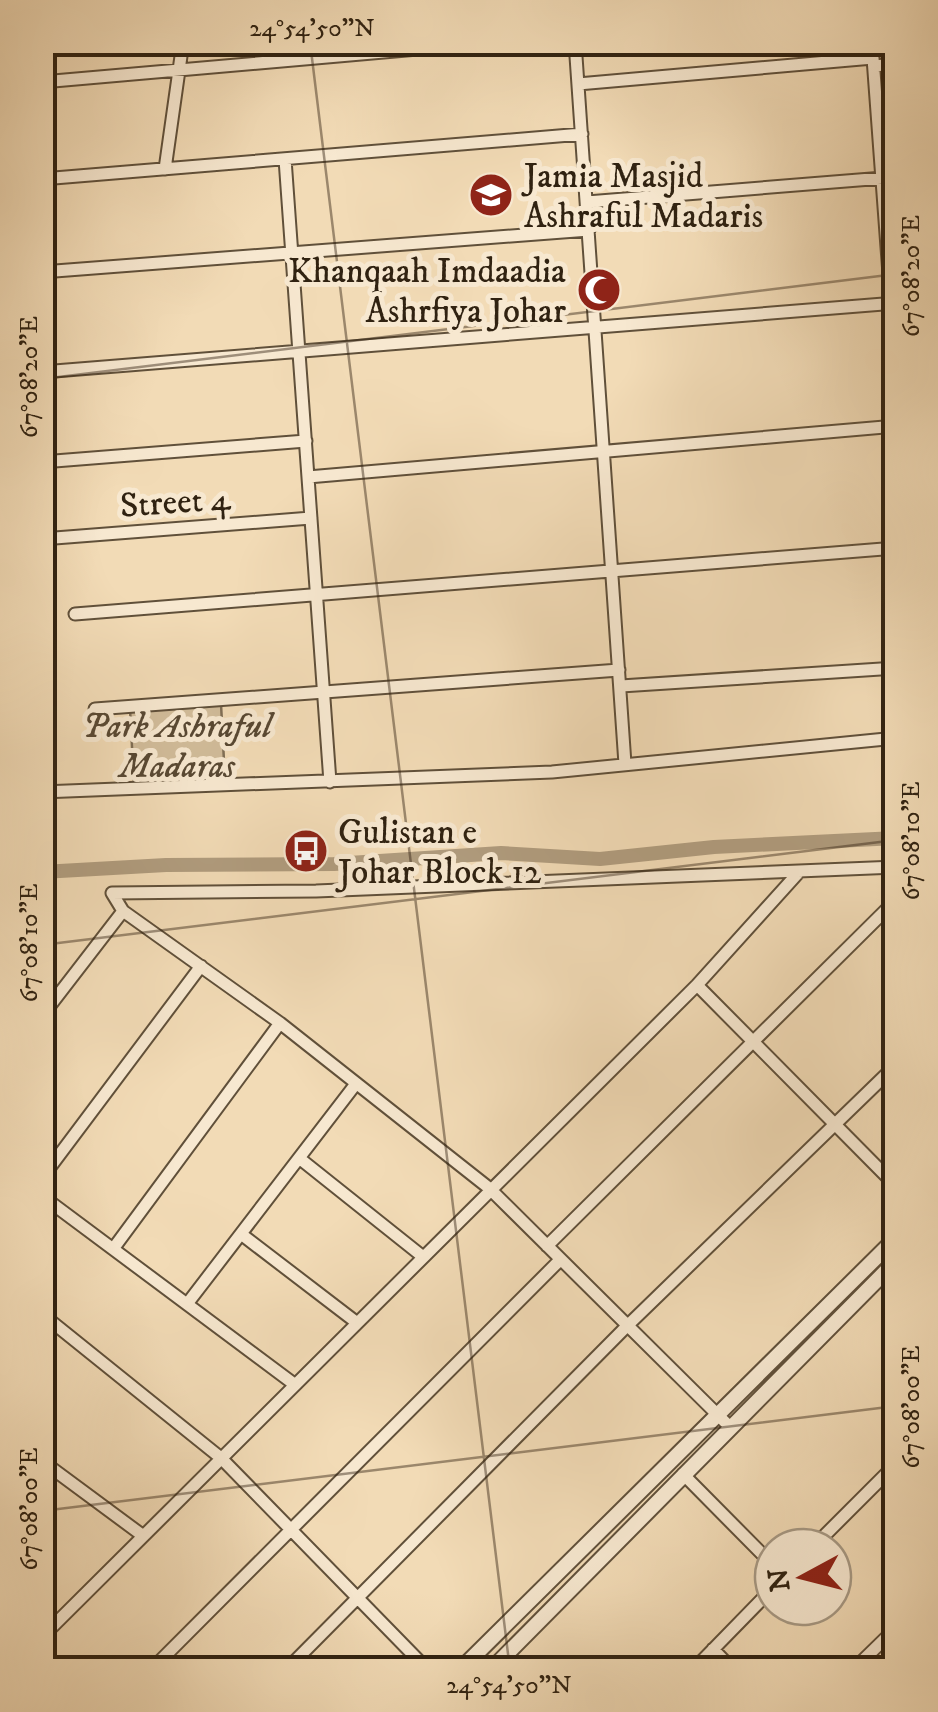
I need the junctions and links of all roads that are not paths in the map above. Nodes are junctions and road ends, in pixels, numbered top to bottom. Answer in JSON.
{"nodes":[{"id":1,"x":183,"y":42,"type":"edge"},
{"id":2,"x":497,"y":42,"type":"edge"},
{"id":3,"x":575,"y":42,"type":"edge"},
{"id":4,"x":896,"y":64,"type":"edge"},
{"id":5,"x":874,"y":66,"type":"junction"},
{"id":6,"x":177,"y":69,"type":"junction"},
{"id":7,"x":42,"y":82,"type":"edge"},
{"id":8,"x":578,"y":84,"type":"junction"},
{"id":9,"x":582,"y":134,"type":"junction"},
{"id":10,"x":285,"y":159,"type":"junction"},
{"id":11,"x":165,"y":169,"type":"junction"},
{"id":12,"x":889,"y":178,"type":"edge"},
{"id":13,"x":42,"y":179,"type":"edge"},
{"id":14,"x":587,"y":202,"type":"junction"},
{"id":15,"x":589,"y":230,"type":"junction"},
{"id":16,"x":292,"y":251,"type":"junction"},
{"id":17,"x":42,"y":272,"type":"edge"},
{"id":18,"x":893,"y":303,"type":"edge"},
{"id":19,"x":596,"y":327,"type":"junction"},
{"id":20,"x":300,"y":352,"type":"junction"},
{"id":21,"x":896,"y":370,"type":"edge"},
{"id":22,"x":42,"y":372,"type":"edge"},
{"id":23,"x":896,"y":426,"type":"edge"},
{"id":24,"x":306,"y":442,"type":"junction"},
{"id":25,"x":604,"y":451,"type":"junction"},
{"id":26,"x":42,"y":462,"type":"edge"},
{"id":27,"x":308,"y":477,"type":"junction"},
{"id":28,"x":311,"y":518,"type":"junction"},
{"id":29,"x":42,"y":539,"type":"edge"},
{"id":30,"x":896,"y":548,"type":"edge"},
{"id":31,"x":613,"y":570,"type":"junction"},
{"id":32,"x":316,"y":595,"type":"junction"},
{"id":33,"x":75,"y":614,"type":"dead end"},
{"id":34,"x":896,"y":668,"type":"edge"},
{"id":35,"x":620,"y":670,"type":"junction"},
{"id":36,"x":620,"y":686,"type":"junction"},
{"id":37,"x":323,"y":689,"type":"junction"},
{"id":38,"x":95,"y":708,"type":"dead end"},
{"id":39,"x":896,"y":738,"type":"edge"},
{"id":40,"x":626,"y":764,"type":"junction"},
{"id":41,"x":330,"y":782,"type":"junction"},
{"id":42,"x":42,"y":792,"type":"edge"},
{"id":43,"x":896,"y":867,"type":"edge"},
{"id":44,"x":799,"y":872,"type":"junction"},
{"id":45,"x":896,"y":900,"type":"edge"},
{"id":46,"x":123,"y":910,"type":"junction"},
{"id":47,"x":200,"y":966,"type":"junction"},
{"id":48,"x":696,"y":985,"type":"junction"},
{"id":49,"x":42,"y":1016,"type":"edge"},
{"id":50,"x":280,"y":1023,"type":"junction"},
{"id":51,"x":750,"y":1042,"type":"junction"},
{"id":52,"x":896,"y":1065,"type":"edge"},
{"id":53,"x":355,"y":1084,"type":"junction"},
{"id":54,"x":835,"y":1126,"type":"junction"},
{"id":55,"x":299,"y":1158,"type":"junction"},
{"id":56,"x":42,"y":1178,"type":"edge"},
{"id":57,"x":896,"y":1186,"type":"edge"},
{"id":58,"x":489,"y":1188,"type":"junction"},
{"id":59,"x":42,"y":1196,"type":"edge"},
{"id":60,"x":241,"y":1234,"type":"junction"},
{"id":61,"x":896,"y":1238,"type":"edge"},
{"id":62,"x":547,"y":1246,"type":"junction"},
{"id":63,"x":113,"y":1249,"type":"junction"},
{"id":64,"x":422,"y":1256,"type":"junction"},
{"id":65,"x":560,"y":1260,"type":"junction"},
{"id":66,"x":896,"y":1261,"type":"edge"},
{"id":67,"x":187,"y":1304,"type":"junction"},
{"id":68,"x":42,"y":1314,"type":"edge"},
{"id":69,"x":356,"y":1322,"type":"junction"},
{"id":70,"x":626,"y":1326,"type":"junction"},
{"id":71,"x":294,"y":1384,"type":"junction"},
{"id":72,"x":715,"y":1412,"type":"junction"},
{"id":73,"x":731,"y":1428,"type":"junction"},
{"id":74,"x":220,"y":1458,"type":"junction"},
{"id":75,"x":42,"y":1461,"type":"edge"},
{"id":76,"x":896,"y":1464,"type":"edge"},
{"id":77,"x":684,"y":1474,"type":"junction"},
{"id":78,"x":834,"y":1527,"type":"edge"},
{"id":79,"x":293,"y":1528,"type":"junction"},
{"id":80,"x":142,"y":1535,"type":"junction"},
{"id":81,"x":753,"y":1545,"type":"edge"},
{"id":82,"x":357,"y":1598,"type":"junction"},
{"id":83,"x":753,"y":1608,"type":"edge"},
{"id":84,"x":896,"y":1628,"type":"edge"},
{"id":85,"x":496,"y":1634,"type":"junction"},
{"id":86,"x":42,"y":1637,"type":"edge"},
{"id":87,"x":511,"y":1649,"type":"junction"},
{"id":88,"x":713,"y":1649,"type":"junction"},
{"id":89,"x":151,"y":1670,"type":"edge"},
{"id":90,"x":286,"y":1670,"type":"edge"},
{"id":91,"x":428,"y":1670,"type":"edge"},
{"id":92,"x":460,"y":1670,"type":"edge"},
{"id":93,"x":491,"y":1670,"type":"edge"},
{"id":94,"x":692,"y":1670,"type":"edge"},
{"id":95,"x":734,"y":1670,"type":"edge"},
{"id":96,"x":853,"y":1670,"type":"edge"}],
"edges":[{"from":1,"to":6,"type":"street"},
{"from":2,"to":6,"type":"street"},
{"from":3,"to":8,"type":"street"},
{"from":4,"to":5,"type":"street"},
{"from":5,"to":8,"type":"street"},
{"from":5,"to":12,"type":"street"},
{"from":6,"to":7,"type":"street"},
{"from":6,"to":11,"type":"street"},
{"from":8,"to":9,"type":"street"},
{"from":9,"to":10,"type":"street"},
{"from":9,"to":14,"type":"street"},
{"from":10,"to":11,"type":"street"},
{"from":10,"to":16,"type":"street"},
{"from":11,"to":13,"type":"street"},
{"from":12,"to":14,"type":"street"},
{"from":12,"to":18,"type":"street"},
{"from":14,"to":15,"type":"street"},
{"from":15,"to":16,"type":"street"},
{"from":15,"to":19,"type":"street"},
{"from":16,"to":17,"type":"street"},
{"from":16,"to":20,"type":"street"},
{"from":18,"to":19,"type":"street"},
{"from":18,"to":21,"type":"street"},
{"from":19,"to":20,"type":"street"},
{"from":19,"to":25,"type":"street"},
{"from":20,"to":22,"type":"street"},
{"from":20,"to":24,"type":"street"},
{"from":23,"to":25,"type":"street"},
{"from":24,"to":26,"type":"street"},
{"from":24,"to":27,"type":"street"},
{"from":25,"to":27,"type":"street"},
{"from":25,"to":31,"type":"street"},
{"from":27,"to":28,"type":"street"},
{"from":28,"to":29,"type":"street","name":"Street 4"},
{"from":28,"to":32,"type":"street"},
{"from":30,"to":31,"type":"street"},
{"from":31,"to":32,"type":"street"},
{"from":31,"to":35,"type":"street"},
{"from":32,"to":33,"type":"street"},
{"from":32,"to":37,"type":"street"},
{"from":34,"to":36,"type":"street"},
{"from":35,"to":36,"type":"street"},
{"from":35,"to":37,"type":"street"},
{"from":36,"to":40,"type":"street"},
{"from":37,"to":38,"type":"street"},
{"from":37,"to":41,"type":"street"},
{"from":39,"to":40,"type":"street"},
{"from":40,"to":41,"type":"street"},
{"from":41,"to":42,"type":"street"},
{"from":43,"to":44,"type":"street"},
{"from":44,"to":46,"type":"street"},
{"from":44,"to":48,"type":"street"},
{"from":45,"to":51,"type":"street"},
{"from":46,"to":47,"type":"street"},
{"from":46,"to":49,"type":"street"},
{"from":47,"to":50,"type":"street"},
{"from":47,"to":56,"type":"street"},
{"from":48,"to":51,"type":"street"},
{"from":48,"to":58,"type":"street"},
{"from":50,"to":53,"type":"street"},
{"from":50,"to":63,"type":"street"},
{"from":51,"to":54,"type":"street"},
{"from":51,"to":62,"type":"street"},
{"from":52,"to":54,"type":"street"},
{"from":53,"to":55,"type":"street"},
{"from":53,"to":58,"type":"street"},
{"from":54,"to":57,"type":"street"},
{"from":54,"to":70,"type":"street"},
{"from":55,"to":60,"type":"street"},
{"from":55,"to":64,"type":"street"},
{"from":58,"to":62,"type":"street"},
{"from":58,"to":64,"type":"street"},
{"from":59,"to":63,"type":"street"},
{"from":60,"to":67,"type":"street"},
{"from":60,"to":69,"type":"street"},
{"from":61,"to":72,"type":"street"},
{"from":62,"to":65,"type":"street"},
{"from":63,"to":67,"type":"street"},
{"from":64,"to":69,"type":"street"},
{"from":65,"to":70,"type":"street"},
{"from":65,"to":79,"type":"street"},
{"from":66,"to":73,"type":"street"},
{"from":67,"to":71,"type":"street"},
{"from":68,"to":74,"type":"street"},
{"from":69,"to":71,"type":"street"},
{"from":70,"to":72,"type":"street"},
{"from":70,"to":82,"type":"street"},
{"from":71,"to":74,"type":"street"},
{"from":72,"to":73,"type":"street"},
{"from":72,"to":85,"type":"street"},
{"from":73,"to":77,"type":"street"},
{"from":74,"to":79,"type":"street"},
{"from":74,"to":80,"type":"street"},
{"from":75,"to":80,"type":"street"},
{"from":76,"to":78,"type":"street"},
{"from":77,"to":81,"type":"street"},
{"from":77,"to":87,"type":"street"},
{"from":79,"to":82,"type":"street"},
{"from":79,"to":89,"type":"street"},
{"from":80,"to":86,"type":"street"},
{"from":82,"to":90,"type":"street"},
{"from":82,"to":91,"type":"street"},
{"from":83,"to":88,"type":"street"},
{"from":84,"to":96,"type":"street"},
{"from":85,"to":87,"type":"street"},
{"from":85,"to":92,"type":"street"},
{"from":87,"to":93,"type":"street"},
{"from":88,"to":94,"type":"street"},
{"from":88,"to":95,"type":"street"}]}
